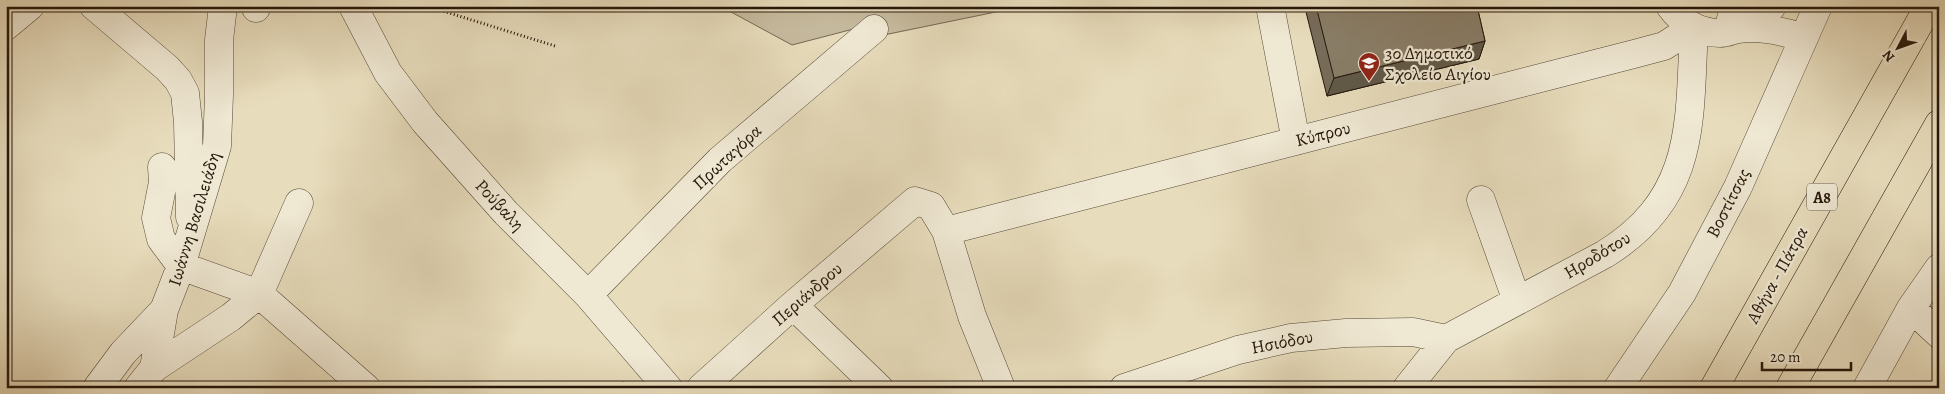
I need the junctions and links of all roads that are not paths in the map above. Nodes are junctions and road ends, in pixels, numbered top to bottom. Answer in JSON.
{"nodes":[{"id":1,"x":30,"y":6,"type":"edge"},
{"id":2,"x":94,"y":6,"type":"edge"},
{"id":3,"x":223,"y":6,"type":"edge"},
{"id":4,"x":353,"y":6,"type":"edge"},
{"id":5,"x":1270,"y":6,"type":"edge"},
{"id":6,"x":1670,"y":6,"type":"edge"},
{"id":7,"x":1772,"y":6,"type":"edge"},
{"id":8,"x":1818,"y":6,"type":"edge"},
{"id":9,"x":1929,"y":6,"type":"edge"},
{"id":10,"x":1734,"y":22,"type":"edge"},
{"id":11,"x":6,"y":26,"type":"edge"},
{"id":12,"x":1694,"y":27,"type":"junction"},
{"id":13,"x":874,"y":29,"type":"dead end"},
{"id":14,"x":1804,"y":38,"type":"junction"},
{"id":15,"x":1939,"y":124,"type":"edge"},
{"id":16,"x":1296,"y":141,"type":"junction"},
{"id":17,"x":162,"y":167,"type":"dead end"},
{"id":18,"x":1481,"y":200,"type":"dead end"},
{"id":19,"x":299,"y":203,"type":"dead end"},
{"id":20,"x":946,"y":231,"type":"junction"},
{"id":21,"x":191,"y":232,"type":"junction"},
{"id":22,"x":181,"y":266,"type":"junction"},
{"id":23,"x":1939,"y":268,"type":"edge"},
{"id":24,"x":259,"y":294,"type":"junction"},
{"id":25,"x":588,"y":296,"type":"junction"},
{"id":26,"x":1517,"y":301,"type":"junction"},
{"id":27,"x":793,"y":305,"type":"junction"},
{"id":28,"x":1911,"y":308,"type":"junction"},
{"id":29,"x":164,"y":310,"type":"junction"},
{"id":30,"x":1939,"y":334,"type":"edge"},
{"id":31,"x":1446,"y":339,"type":"junction"},
{"id":32,"x":146,"y":378,"type":"edge"},
{"id":33,"x":97,"y":388,"type":"edge"},
{"id":34,"x":366,"y":388,"type":"edge"},
{"id":35,"x":668,"y":388,"type":"edge"},
{"id":36,"x":701,"y":388,"type":"edge"},
{"id":37,"x":879,"y":388,"type":"edge"},
{"id":38,"x":1001,"y":388,"type":"edge"},
{"id":39,"x":1124,"y":388,"type":"edge"},
{"id":40,"x":1407,"y":388,"type":"edge"},
{"id":41,"x":1618,"y":388,"type":"edge"},
{"id":42,"x":1714,"y":388,"type":"edge"},
{"id":43,"x":1790,"y":388,"type":"edge"},
{"id":44,"x":1867,"y":388,"type":"edge"}],
"edges":[{"from":1,"to":11,"type":"street"},
{"from":2,"to":21,"type":"street"},
{"from":3,"to":21,"type":"street","name":"Ιωάννη Βασιλειάδη"},
{"from":4,"to":25,"type":"street","name":"Ρούβαλη"},
{"from":5,"to":16,"type":"street"},
{"from":6,"to":12,"type":"street"},
{"from":7,"to":10,"type":"street"},
{"from":8,"to":14,"type":"street","name":"Βοστίτσας"},
{"from":9,"to":42,"type":"highway","name":"Αθήνα - Πάτρα","number":"Α8"},
{"from":10,"to":12,"type":"street"},
{"from":10,"to":14,"type":"street"},
{"from":12,"to":16,"type":"street","name":"Κύπρου"},
{"from":12,"to":26,"type":"street","name":"Ηροδότου"},
{"from":13,"to":25,"type":"street","name":"Πρωταγόρα"},
{"from":14,"to":41,"type":"street","name":"Βοστίτσας"},
{"from":15,"to":43,"type":"highway"},
{"from":16,"to":20,"type":"street","name":"Κύπρου"},
{"from":17,"to":22,"type":"street"},
{"from":18,"to":26,"type":"street"},
{"from":19,"to":24,"type":"street"},
{"from":20,"to":27,"type":"street","name":"Περιάνδρου"},
{"from":20,"to":38,"type":"street"},
{"from":21,"to":22,"type":"street","name":"Ιωάννη Βασιλειάδη"},
{"from":22,"to":24,"type":"street"},
{"from":22,"to":29,"type":"street","name":"Ιωάννη Βασιλειάδη"},
{"from":23,"to":28,"type":"street"},
{"from":24,"to":32,"type":"street"},
{"from":24,"to":34,"type":"street"},
{"from":25,"to":35,"type":"street","name":"Ρούβαλη"},
{"from":26,"to":31,"type":"street","name":"Ηροδότου"},
{"from":27,"to":36,"type":"street","name":"Περιάνδρου"},
{"from":27,"to":37,"type":"street"},
{"from":28,"to":30,"type":"street"},
{"from":28,"to":44,"type":"street"},
{"from":29,"to":32,"type":"street","name":"Ιωάννη Βασιλειάδη"},
{"from":29,"to":33,"type":"street","name":"Ιωάννη Βασιλειάδη"},
{"from":31,"to":39,"type":"street","name":"Ησιόδου"},
{"from":31,"to":40,"type":"street","name":"Ηροδότου"}]}
